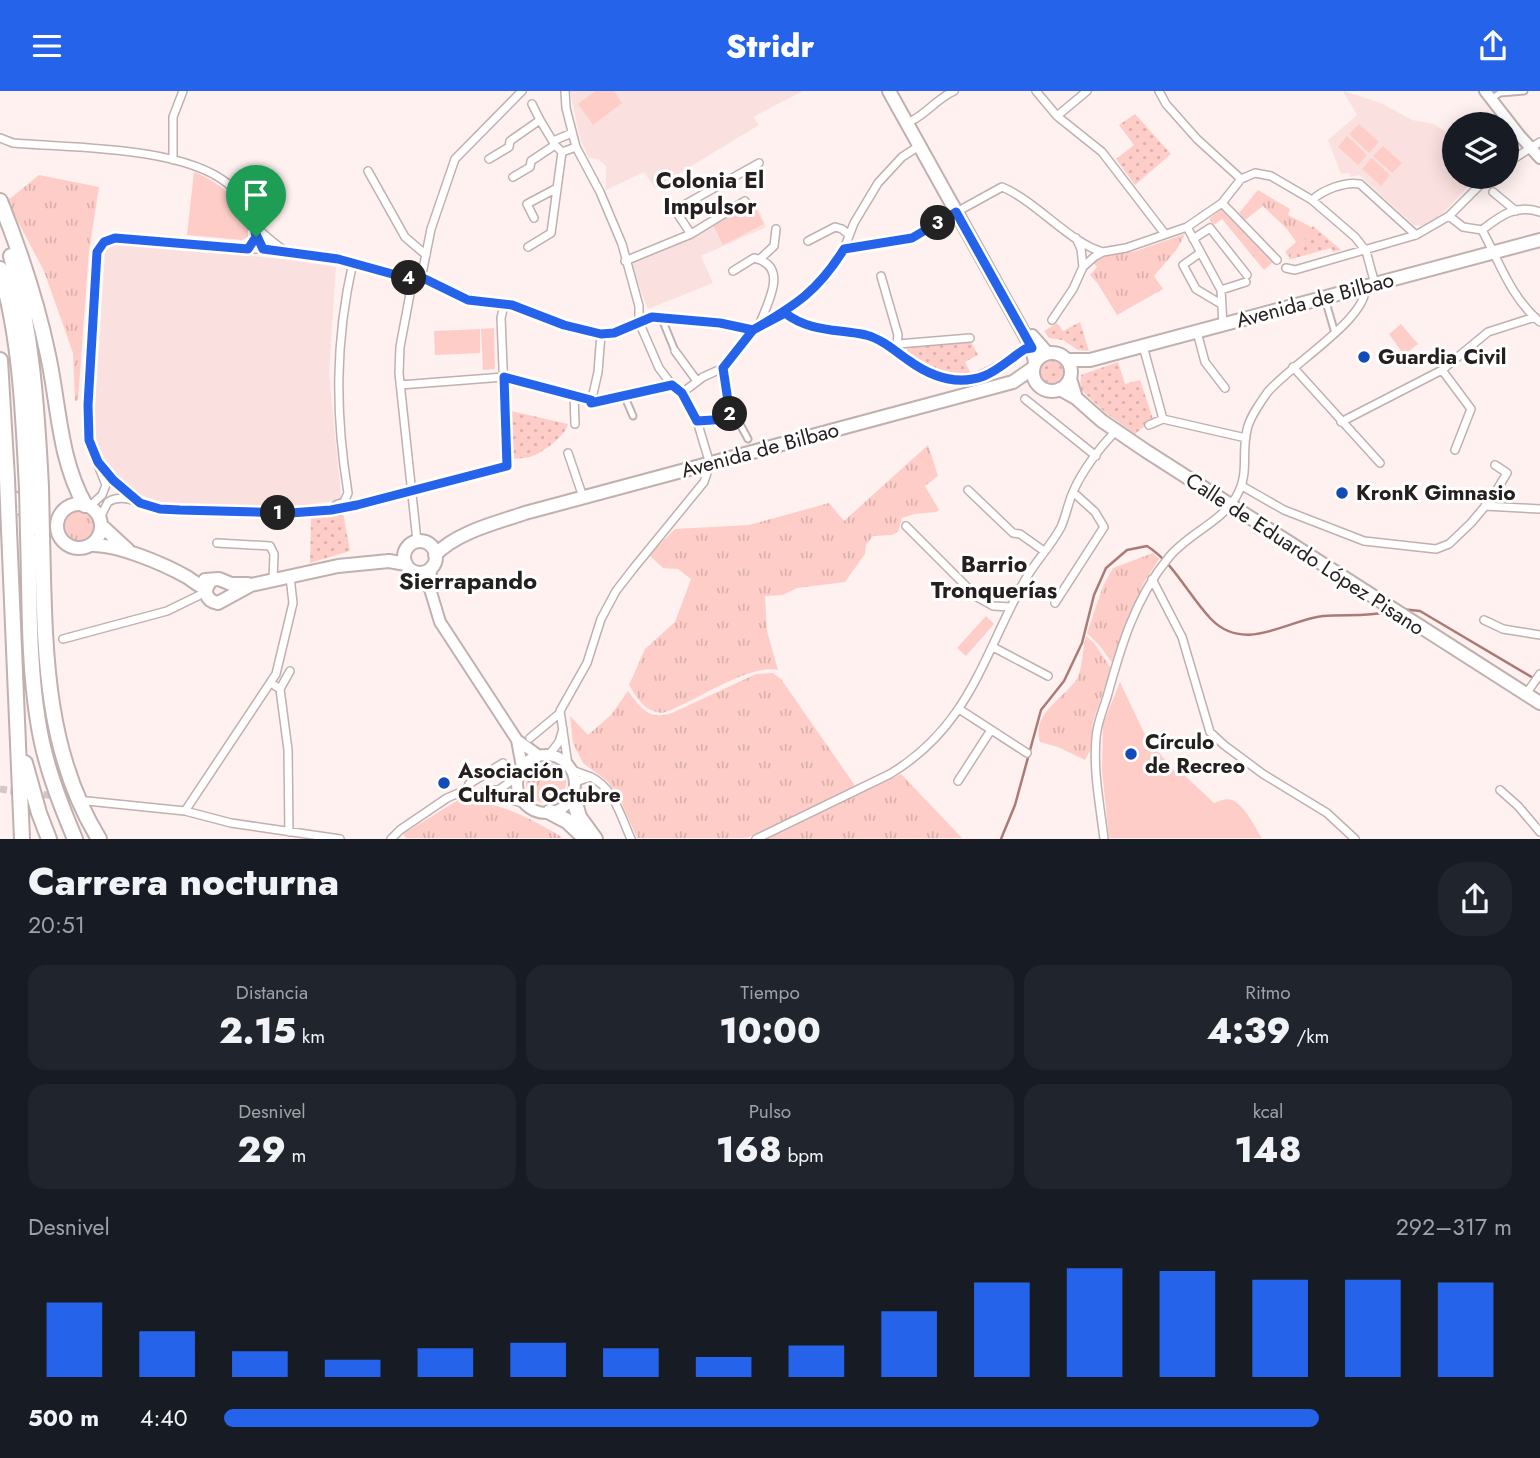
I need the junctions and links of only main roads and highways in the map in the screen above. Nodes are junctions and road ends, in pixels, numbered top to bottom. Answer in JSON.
{"nodes":[{"id":1,"x":889,"y":91,"type":"edge"},
{"id":2,"x":897,"y":91,"type":"edge"},
{"id":3,"x":1488,"y":95,"type":"edge"},
{"id":4,"x":1536,"y":145,"type":"edge"},
{"id":5,"x":1540,"y":158,"type":"edge"},
{"id":6,"x":0,"y":201,"type":"edge"},
{"id":7,"x":959,"y":210,"type":"junction"},
{"id":8,"x":0,"y":221,"type":"edge"},
{"id":9,"x":1540,"y":240,"type":"edge"},
{"id":10,"x":0,"y":269,"type":"edge"},
{"id":11,"x":1047,"y":353,"type":"junction"},
{"id":12,"x":0,"y":360,"type":"edge"},
{"id":13,"x":1034,"y":365,"type":"junction"},
{"id":14,"x":1069,"y":371,"type":"junction"},
{"id":15,"x":1018,"y":380,"type":"junction"},
{"id":16,"x":1036,"y":383,"type":"junction"},
{"id":17,"x":1060,"y":389,"type":"junction"},
{"id":18,"x":1076,"y":398,"type":"junction"},
{"id":19,"x":4,"y":486,"type":"edge"},
{"id":20,"x":34,"y":488,"type":"junction"},
{"id":21,"x":87,"y":506,"type":"junction"},
{"id":22,"x":36,"y":508,"type":"junction"},
{"id":23,"x":66,"y":508,"type":"junction"},
{"id":24,"x":101,"y":522,"type":"junction"},
{"id":25,"x":57,"y":531,"type":"junction"},
{"id":26,"x":35,"y":535,"type":"junction"},
{"id":27,"x":91,"y":545,"type":"junction"},
{"id":28,"x":131,"y":552,"type":"junction"},
{"id":29,"x":433,"y":557,"type":"junction"},
{"id":30,"x":409,"y":564,"type":"junction"},
{"id":31,"x":227,"y":589,"type":"junction"},
{"id":32,"x":430,"y":589,"type":"junction"},
{"id":33,"x":208,"y":590,"type":"junction"},
{"id":34,"x":12,"y":629,"type":"junction"},
{"id":35,"x":1540,"y":703,"type":"edge"},
{"id":36,"x":517,"y":740,"type":"junction"},
{"id":37,"x":544,"y":755,"type":"junction"},
{"id":38,"x":520,"y":771,"type":"junction"},
{"id":39,"x":572,"y":793,"type":"junction"},
{"id":40,"x":550,"y":812,"type":"junction"},
{"id":41,"x":582,"y":835,"type":"edge"},
{"id":42,"x":22,"y":838,"type":"edge"},
{"id":43,"x":48,"y":838,"type":"edge"},
{"id":44,"x":76,"y":838,"type":"edge"},
{"id":45,"x":99,"y":838,"type":"edge"},
{"id":46,"x":595,"y":838,"type":"edge"}],
"edges":[{"from":1,"to":7,"type":"main road"},
{"from":2,"to":7,"type":"main road"},
{"from":3,"to":4,"type":"main road"},
{"from":4,"to":5,"type":"main road"},
{"from":6,"to":21,"type":"highway"},
{"from":7,"to":11,"type":"main road"},
{"from":7,"to":13,"type":"main road"},
{"from":8,"to":20,"type":"highway"},
{"from":9,"to":14,"type":"main road","name":"Avenida de Bilbao"},
{"from":10,"to":20,"type":"highway"},
{"from":11,"to":13,"type":"main road"},
{"from":11,"to":14,"type":"main road"},
{"from":12,"to":19,"type":"highway"},
{"from":13,"to":15,"type":"main road","name":"Avenida de Bilbao"},
{"from":13,"to":16,"type":"main road"},
{"from":14,"to":17,"type":"main road"},
{"from":14,"to":18,"type":"main road"},
{"from":15,"to":16,"type":"main road","name":"Avenida de Bilbao"},
{"from":15,"to":29,"type":"main road","name":"Avenida de Bilbao"},
{"from":16,"to":17,"type":"main road"},
{"from":17,"to":18,"type":"main road","name":"Calle de Eduardo López Pisano"},
{"from":18,"to":35,"type":"main road","name":"Calle de Eduardo López Pisano"},
{"from":19,"to":22,"type":"main road"},
{"from":19,"to":34,"type":"highway","bridge":true},
{"from":20,"to":26,"type":"highway","bridge":true},
{"from":21,"to":23,"type":"main road"},
{"from":21,"to":24,"type":"main road"},
{"from":22,"to":23,"type":"main road"},
{"from":22,"to":25,"type":"main road"},
{"from":23,"to":25,"type":"main road"},
{"from":24,"to":27,"type":"main road"},
{"from":24,"to":28,"type":"main road"},
{"from":25,"to":27,"type":"main road"},
{"from":26,"to":44,"type":"highway"},
{"from":26,"to":45,"type":"highway"},
{"from":27,"to":28,"type":"main road"},
{"from":28,"to":33,"type":"main road"},
{"from":29,"to":30,"type":"main road"},
{"from":29,"to":30,"type":"main road"},
{"from":29,"to":32,"type":"main road"},
{"from":30,"to":31,"type":"main road"},
{"from":30,"to":32,"type":"main road"},
{"from":31,"to":33,"type":"main road"},
{"from":31,"to":33,"type":"main road"},
{"from":32,"to":36,"type":"main road"},
{"from":34,"to":42,"type":"highway"},
{"from":34,"to":43,"type":"highway"},
{"from":36,"to":37,"type":"main road"},
{"from":36,"to":38,"type":"main road"},
{"from":37,"to":38,"type":"main road"},
{"from":37,"to":39,"type":"main road"},
{"from":38,"to":40,"type":"main road"},
{"from":39,"to":40,"type":"main road"},
{"from":39,"to":41,"type":"highway"},
{"from":39,"to":46,"type":"highway"},
{"from":40,"to":41,"type":"highway"}]}
